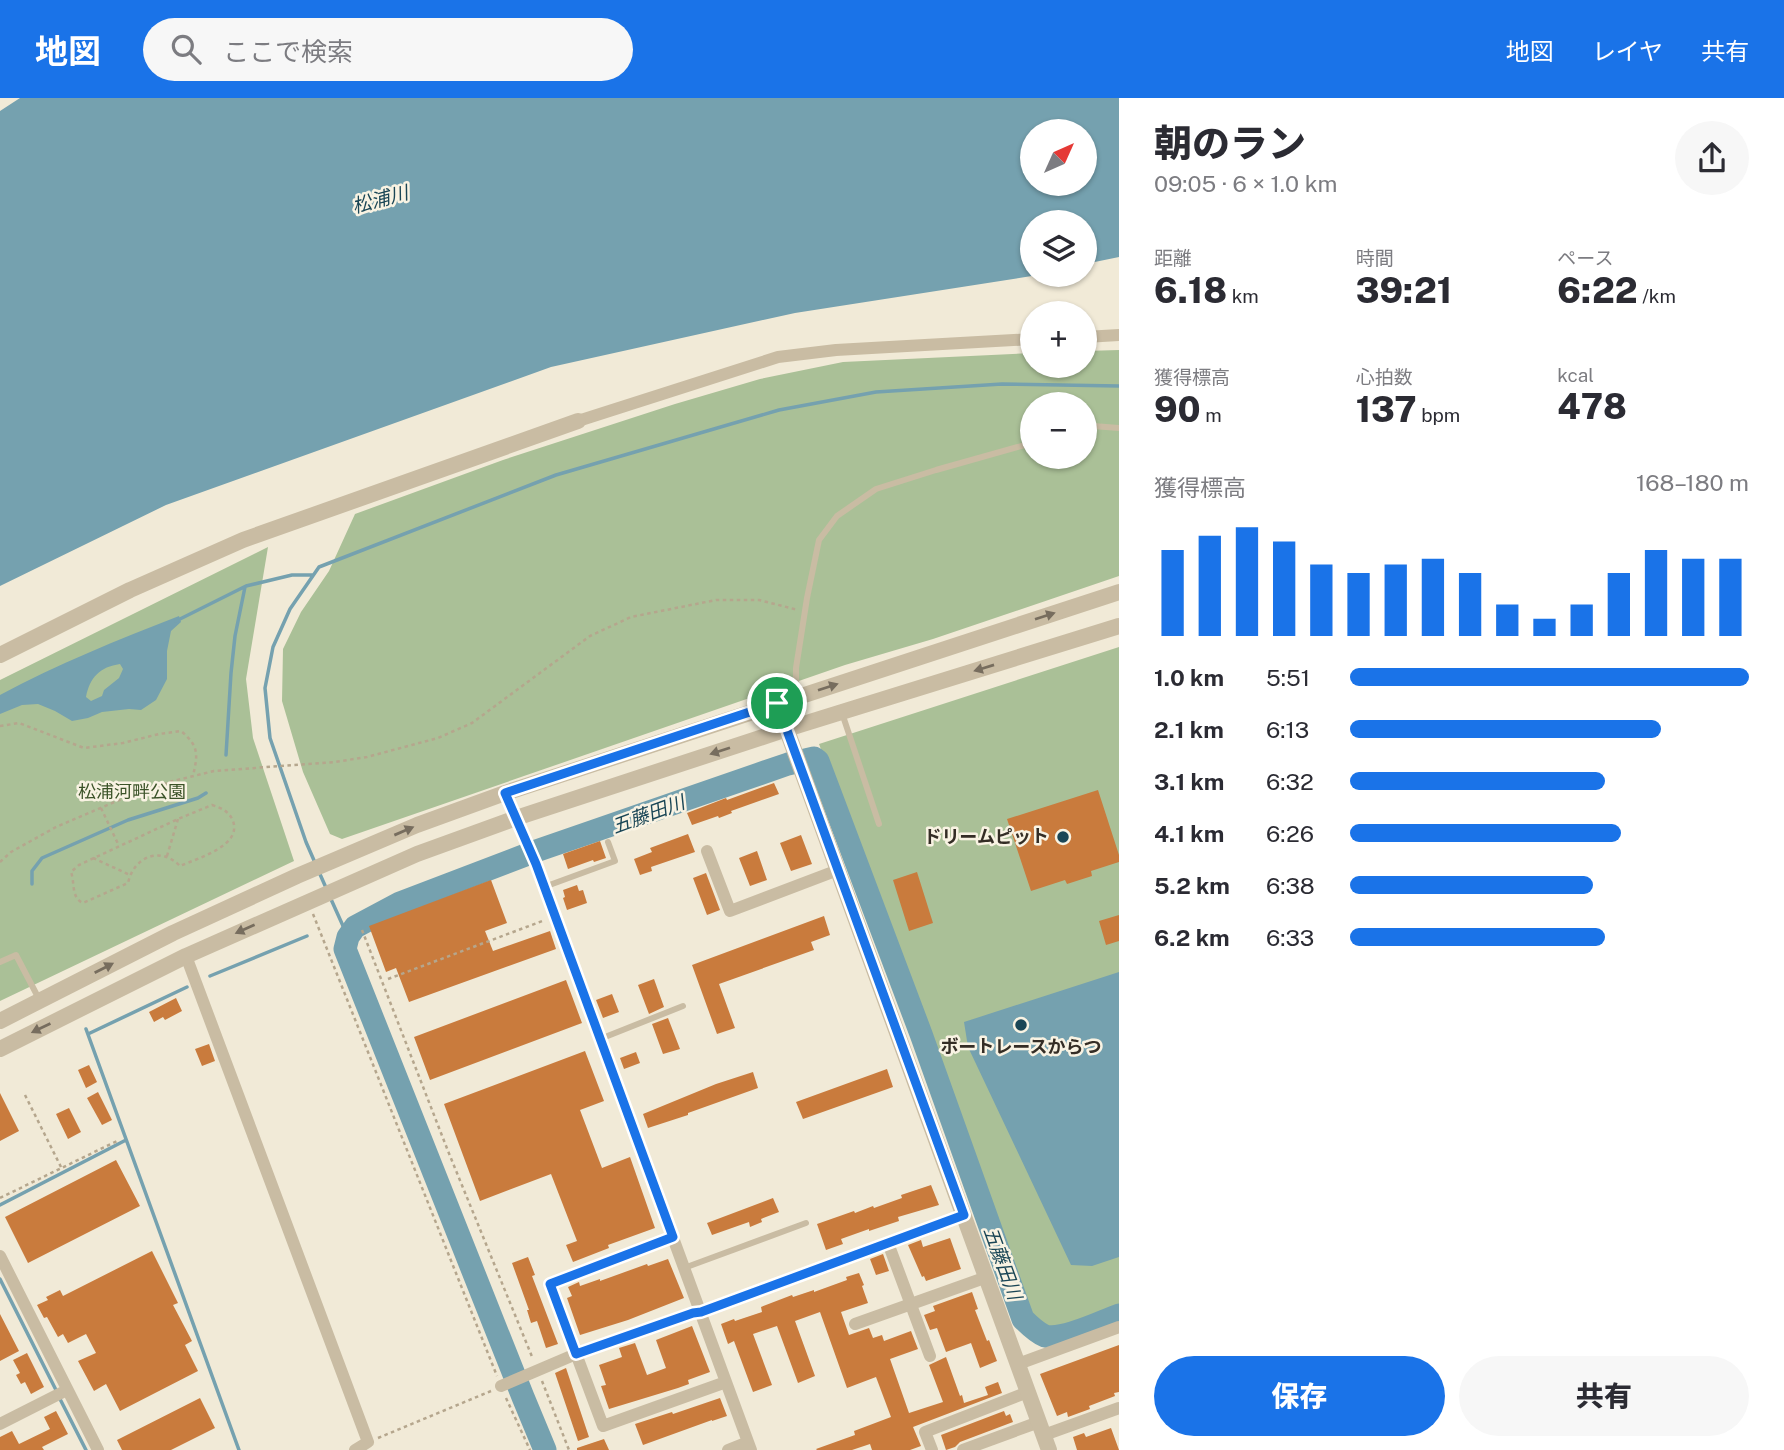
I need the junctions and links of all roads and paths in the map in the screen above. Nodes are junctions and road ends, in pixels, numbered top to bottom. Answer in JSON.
{"nodes":[{"id":1,"x":1119,"y":335,"type":"edge"},
{"id":2,"x":1097,"y":336,"type":"edge"},
{"id":3,"x":1020,"y":340,"type":"edge"},
{"id":4,"x":578,"y":421,"type":"joint"},
{"id":5,"x":1097,"y":426,"type":"edge"},
{"id":6,"x":1119,"y":428,"type":"edge"},
{"id":7,"x":1020,"y":446,"type":"edge"},
{"id":8,"x":1119,"y":592,"type":"edge"},
{"id":9,"x":805,"y":611,"type":"junction"},
{"id":10,"x":1119,"y":626,"type":"edge"},
{"id":11,"x":0,"y":655,"type":"edge"},
{"id":12,"x":796,"y":697,"type":"junction"},
{"id":13,"x":777,"y":703,"type":"junction"},
{"id":14,"x":841,"y":712,"type":"junction"},
{"id":15,"x":0,"y":726,"type":"edge"},
{"id":16,"x":786,"y":729,"type":"junction"},
{"id":17,"x":193,"y":776,"type":"junction"},
{"id":18,"x":505,"y":793,"type":"junction"},
{"id":19,"x":101,"y":808,"type":"junction"},
{"id":20,"x":516,"y":818,"type":"junction"},
{"id":21,"x":178,"y":819,"type":"junction"},
{"id":22,"x":879,"y":824,"type":"dead end"},
{"id":23,"x":608,"y":842,"type":"dead end"},
{"id":24,"x":119,"y":846,"type":"junction"},
{"id":25,"x":707,"y":851,"type":"dead end"},
{"id":26,"x":167,"y":856,"type":"junction"},
{"id":27,"x":93,"y":858,"type":"junction"},
{"id":28,"x":0,"y":862,"type":"edge"},
{"id":29,"x":838,"y":870,"type":"junction"},
{"id":30,"x":130,"y":875,"type":"junction"},
{"id":31,"x":544,"y":887,"type":"junction"},
{"id":32,"x":308,"y":901,"type":"junction"},
{"id":33,"x":555,"y":917,"type":"junction"},
{"id":34,"x":362,"y":930,"type":"dead end"},
{"id":35,"x":187,"y":956,"type":"junction"},
{"id":36,"x":0,"y":962,"type":"edge"},
{"id":37,"x":388,"y":979,"type":"dead end"},
{"id":38,"x":40,"y":1001,"type":"junction"},
{"id":39,"x":683,"y":1006,"type":"dead end"},
{"id":40,"x":0,"y":1021,"type":"edge"},
{"id":41,"x":600,"y":1039,"type":"junction"},
{"id":42,"x":0,"y":1049,"type":"edge"},
{"id":43,"x":25,"y":1095,"type":"dead end"},
{"id":44,"x":119,"y":1140,"type":"dead end"},
{"id":45,"x":61,"y":1167,"type":"junction"},
{"id":46,"x":0,"y":1198,"type":"edge"},
{"id":47,"x":964,"y":1215,"type":"junction"},
{"id":48,"x":806,"y":1223,"type":"dead end"},
{"id":49,"x":673,"y":1237,"type":"junction"},
{"id":50,"x":888,"y":1243,"type":"junction"},
{"id":51,"x":0,"y":1256,"type":"edge"},
{"id":52,"x":684,"y":1268,"type":"junction"},
{"id":53,"x":986,"y":1276,"type":"junction"},
{"id":54,"x":911,"y":1304,"type":"junction"},
{"id":55,"x":701,"y":1312,"type":"junction"},
{"id":56,"x":855,"y":1324,"type":"dead end"},
{"id":57,"x":1119,"y":1327,"type":"edge"},
{"id":58,"x":576,"y":1354,"type":"junction"},
{"id":59,"x":930,"y":1356,"type":"dead end"},
{"id":60,"x":1018,"y":1364,"type":"junction"},
{"id":61,"x":538,"y":1371,"type":"junction"},
{"id":62,"x":726,"y":1382,"type":"junction"},
{"id":63,"x":501,"y":1386,"type":"junction"},
{"id":64,"x":67,"y":1390,"type":"junction"},
{"id":65,"x":1028,"y":1392,"type":"junction"},
{"id":66,"x":1119,"y":1408,"type":"edge"},
{"id":67,"x":0,"y":1424,"type":"edge"},
{"id":68,"x":1044,"y":1436,"type":"edge"},
{"id":69,"x":368,"y":1442,"type":"junction"},
{"id":70,"x":750,"y":1446,"type":"edge"},
{"id":71,"x":98,"y":1450,"type":"edge"},
{"id":72,"x":355,"y":1450,"type":"edge"},
{"id":73,"x":530,"y":1450,"type":"edge"},
{"id":74,"x":569,"y":1450,"type":"edge"},
{"id":75,"x":728,"y":1450,"type":"edge"},
{"id":76,"x":932,"y":1450,"type":"edge"},
{"id":77,"x":963,"y":1450,"type":"edge"}],
"edges":[{"from":1,"to":2,"type":"street"},
{"from":3,"to":4,"type":"street"},
{"from":4,"to":11,"type":"street"},
{"from":5,"to":6,"type":"lane"},
{"from":7,"to":9,"type":"lane"},
{"from":12,"to":8,"type":"street","one_way":true},
{"from":9,"to":12,"type":"lane"},
{"from":9,"to":17,"type":"path"},
{"from":10,"to":14,"type":"street","one_way":true},
{"from":12,"to":13,"type":"street"},
{"from":13,"to":16,"type":"street"},
{"from":13,"to":18,"type":"street"},
{"from":14,"to":16,"type":"street"},
{"from":14,"to":22,"type":"lane"},
{"from":15,"to":17,"type":"path"},
{"from":16,"to":20,"type":"street","one_way":true},
{"from":16,"to":29,"type":"street"},
{"from":17,"to":19,"type":"path"},
{"from":18,"to":20,"type":"street"},
{"from":38,"to":18,"type":"street","one_way":true},
{"from":19,"to":24,"type":"path"},
{"from":19,"to":28,"type":"path"},
{"from":20,"to":31,"type":"street"},
{"from":20,"to":32,"type":"street"},
{"from":21,"to":24,"type":"path"},
{"from":21,"to":26,"type":"path"},
{"from":21,"to":26,"type":"path"},
{"from":23,"to":31,"type":"lane"},
{"from":24,"to":27,"type":"path"},
{"from":25,"to":29,"type":"street"},
{"from":26,"to":30,"type":"path"},
{"from":27,"to":30,"type":"path"},
{"from":27,"to":30,"type":"path"},
{"from":29,"to":47,"type":"street"},
{"from":31,"to":33,"type":"street"},
{"from":32,"to":35,"type":"street","one_way":true},
{"from":32,"to":63,"type":"path"},
{"from":33,"to":37,"type":"path"},
{"from":33,"to":41,"type":"street"},
{"from":34,"to":61,"type":"path"},
{"from":35,"to":42,"type":"street","one_way":true},
{"from":35,"to":69,"type":"street"},
{"from":36,"to":38,"type":"lane"},
{"from":38,"to":40,"type":"street"},
{"from":39,"to":41,"type":"lane"},
{"from":41,"to":49,"type":"street"},
{"from":43,"to":45,"type":"path"},
{"from":44,"to":45,"type":"path"},
{"from":45,"to":46,"type":"path"},
{"from":47,"to":50,"type":"street"},
{"from":47,"to":53,"type":"street"},
{"from":48,"to":52,"type":"lane"},
{"from":49,"to":52,"type":"street"},
{"from":49,"to":58,"type":"street"},
{"from":50,"to":54,"type":"street"},
{"from":50,"to":55,"type":"street"},
{"from":51,"to":64,"type":"street"},
{"from":52,"to":55,"type":"street"},
{"from":53,"to":54,"type":"street"},
{"from":53,"to":60,"type":"street"},
{"from":54,"to":56,"type":"street"},
{"from":54,"to":59,"type":"street"},
{"from":55,"to":58,"type":"street"},
{"from":55,"to":62,"type":"street"},
{"from":57,"to":60,"type":"street"},
{"from":58,"to":61,"type":"street"},
{"from":58,"to":62,"type":"street"},
{"from":60,"to":65,"type":"street"},
{"from":61,"to":63,"type":"street"},
{"from":61,"to":74,"type":"path"},
{"from":62,"to":70,"type":"street"},
{"from":63,"to":69,"type":"path"},
{"from":63,"to":73,"type":"path"},
{"from":64,"to":67,"type":"street"},
{"from":64,"to":71,"type":"street"},
{"from":65,"to":68,"type":"street"},
{"from":65,"to":76,"type":"street"},
{"from":66,"to":68,"type":"street"},
{"from":68,"to":77,"type":"street"},
{"from":69,"to":72,"type":"street"},
{"from":70,"to":75,"type":"street"}]}
